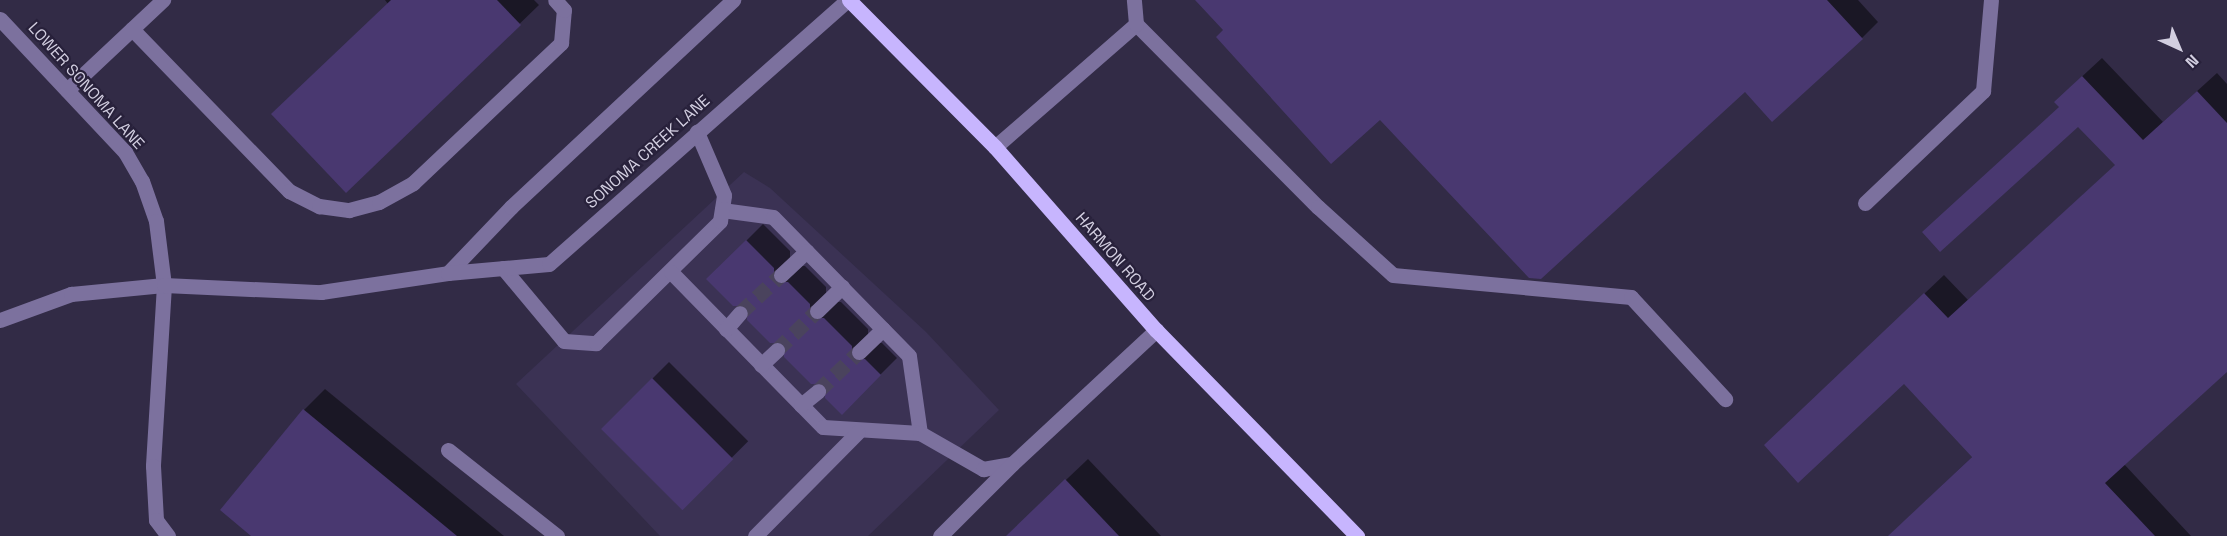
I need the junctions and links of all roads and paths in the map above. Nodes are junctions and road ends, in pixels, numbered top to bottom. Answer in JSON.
{"nodes":[{"id":1,"x":163,"y":0,"type":"edge"},
{"id":2,"x":555,"y":0,"type":"edge"},
{"id":3,"x":733,"y":0,"type":"edge"},
{"id":4,"x":848,"y":0,"type":"edge"},
{"id":5,"x":1134,"y":0,"type":"edge"},
{"id":6,"x":1991,"y":0,"type":"edge"},
{"id":7,"x":0,"y":19,"type":"edge"},
{"id":8,"x":1136,"y":24,"type":"junction"},
{"id":9,"x":132,"y":29,"type":"junction"},
{"id":10,"x":67,"y":90,"type":"junction"},
{"id":11,"x":696,"y":132,"type":"junction"},
{"id":12,"x":995,"y":147,"type":"junction"},
{"id":13,"x":1865,"y":203,"type":"dead end"},
{"id":14,"x":722,"y":210,"type":"junction"},
{"id":15,"x":807,"y":251,"type":"junction"},
{"id":16,"x":503,"y":268,"type":"junction"},
{"id":17,"x":670,"y":272,"type":"junction"},
{"id":18,"x":448,"y":273,"type":"junction"},
{"id":19,"x":781,"y":274,"type":"tunnel mouth"},
{"id":20,"x":164,"y":285,"type":"junction"},
{"id":21,"x":842,"y":287,"type":"junction"},
{"id":22,"x":817,"y":311,"type":"tunnel mouth"},
{"id":23,"x":740,"y":313,"type":"tunnel mouth"},
{"id":24,"x":0,"y":320,"type":"edge"},
{"id":25,"x":726,"y":329,"type":"junction"},
{"id":26,"x":883,"y":329,"type":"junction"},
{"id":27,"x":1155,"y":330,"type":"junction"},
{"id":28,"x":777,"y":350,"type":"tunnel mouth"},
{"id":29,"x":859,"y":352,"type":"tunnel mouth"},
{"id":30,"x":761,"y":364,"type":"junction"},
{"id":31,"x":818,"y":391,"type":"tunnel mouth"},
{"id":32,"x":1725,"y":399,"type":"dead end"},
{"id":33,"x":801,"y":405,"type":"junction"},
{"id":34,"x":858,"y":432,"type":"junction"},
{"id":35,"x":920,"y":433,"type":"junction"},
{"id":36,"x":448,"y":450,"type":"dead end"},
{"id":37,"x":1012,"y":464,"type":"junction"},
{"id":38,"x":168,"y":536,"type":"edge"},
{"id":39,"x":557,"y":536,"type":"edge"},
{"id":40,"x":755,"y":536,"type":"edge"},
{"id":41,"x":940,"y":536,"type":"edge"},
{"id":42,"x":1357,"y":536,"type":"edge"}],
"edges":[{"from":1,"to":9,"type":"street"},
{"from":2,"to":9,"type":"street"},
{"from":3,"to":18,"type":"street"},
{"from":4,"to":11,"type":"street","name":"SONOMA CREEK LANE"},
{"from":4,"to":12,"type":"main road","name":"HARMON ROAD"},
{"from":5,"to":8,"type":"street"},
{"from":6,"to":13,"type":"street"},
{"from":7,"to":10,"type":"street","name":"LOWER SONOMA LANE"},
{"from":8,"to":12,"type":"street"},
{"from":8,"to":32,"type":"street"},
{"from":9,"to":10,"type":"street"},
{"from":10,"to":20,"type":"street","name":"LOWER SONOMA LANE"},
{"from":11,"to":14,"type":"street"},
{"from":11,"to":16,"type":"street","name":"SONOMA CREEK LANE"},
{"from":12,"to":27,"type":"main road","name":"HARMON ROAD"},
{"from":14,"to":15,"type":"street"},
{"from":14,"to":17,"type":"street"},
{"from":15,"to":19,"type":"street"},
{"from":15,"to":21,"type":"street"},
{"from":16,"to":17,"type":"street"},
{"from":16,"to":18,"type":"street","name":"SONOMA CREEK LANE"},
{"from":17,"to":25,"type":"street"},
{"from":18,"to":20,"type":"street","name":"SONOMA CREEK LANE"},
{"from":20,"to":24,"type":"street","name":"SONOMA CREEK LANE"},
{"from":20,"to":38,"type":"street","name":"LOWER SONOMA LANE"},
{"from":21,"to":22,"type":"street"},
{"from":21,"to":26,"type":"street"},
{"from":23,"to":25,"type":"street"},
{"from":25,"to":30,"type":"street"},
{"from":26,"to":29,"type":"street"},
{"from":26,"to":35,"type":"street"},
{"from":27,"to":37,"type":"street"},
{"from":27,"to":42,"type":"main road","name":"HARMON ROAD"},
{"from":28,"to":30,"type":"street"},
{"from":30,"to":33,"type":"street"},
{"from":31,"to":33,"type":"street"},
{"from":33,"to":34,"type":"street"},
{"from":34,"to":35,"type":"street"},
{"from":34,"to":40,"type":"street"},
{"from":35,"to":37,"type":"street"},
{"from":36,"to":39,"type":"street"},
{"from":37,"to":41,"type":"street"}]}
